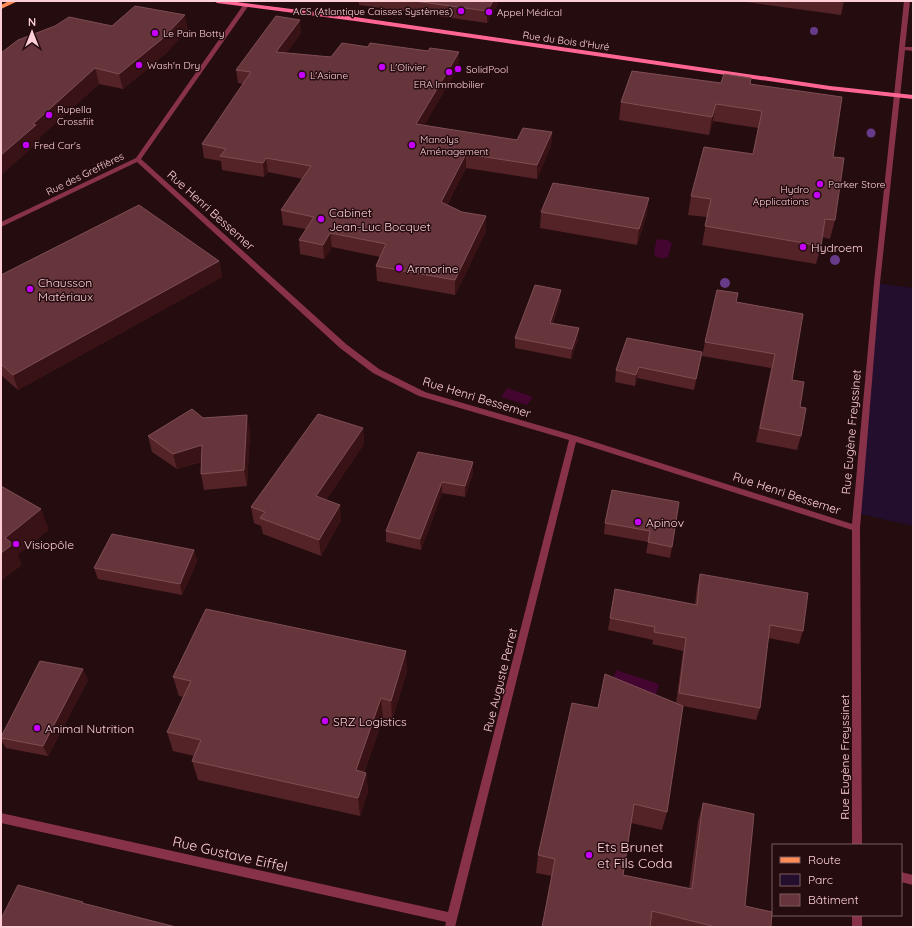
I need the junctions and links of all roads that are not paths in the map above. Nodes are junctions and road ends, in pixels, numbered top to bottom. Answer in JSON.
{"nodes":[{"id":1,"x":15,"y":1,"type":"edge"},
{"id":2,"x":217,"y":1,"type":"edge"},
{"id":3,"x":907,"y":1,"type":"edge"},
{"id":4,"x":246,"y":6,"type":"junction"},
{"id":5,"x":1,"y":7,"type":"edge"},
{"id":6,"x":903,"y":48,"type":"junction"},
{"id":7,"x":913,"y":49,"type":"edge"},
{"id":8,"x":898,"y":96,"type":"junction"},
{"id":9,"x":913,"y":97,"type":"edge"},
{"id":10,"x":138,"y":159,"type":"junction"},
{"id":11,"x":1,"y":225,"type":"edge"},
{"id":12,"x":573,"y":438,"type":"junction"},
{"id":13,"x":856,"y":528,"type":"junction"},
{"id":14,"x":1,"y":818,"type":"edge"},
{"id":15,"x":857,"y":844,"type":"edge"},
{"id":16,"x":902,"y":877,"type":"edge"},
{"id":17,"x":913,"y":880,"type":"edge"},
{"id":18,"x":857,"y":916,"type":"edge"},
{"id":19,"x":451,"y":923,"type":"edge"},
{"id":20,"x":857,"y":927,"type":"edge"}],
"edges":[{"from":1,"to":5,"type":"main road"},
{"from":2,"to":4,"type":"street","name":"Rue du Bois d'Huré"},
{"from":3,"to":6,"type":"street","name":"Rue Eugène Freyssinet"},
{"from":4,"to":8,"type":"street","name":"Rue du Bois d'Huré"},
{"from":4,"to":10,"type":"street","name":"Rue des Greffières"},
{"from":6,"to":7,"type":"street"},
{"from":6,"to":8,"type":"street","name":"Rue Eugène Freyssinet"},
{"from":8,"to":9,"type":"street","name":"Rue du Bois d'Huré"},
{"from":8,"to":13,"type":"street","name":"Rue Eugène Freyssinet"},
{"from":10,"to":11,"type":"street","name":"Rue des Greffières"},
{"from":10,"to":12,"type":"street","name":"Rue Henri Bessemer"},
{"from":12,"to":13,"type":"street","name":"Rue Henri Bessemer"},
{"from":12,"to":19,"type":"street","name":"Rue Auguste Perret"},
{"from":13,"to":15,"type":"street","name":"Rue Eugène Freyssinet"},
{"from":14,"to":19,"type":"street","name":"Rue Gustave Eiffel"},
{"from":16,"to":17,"type":"street"},
{"from":18,"to":20,"type":"street"}]}
